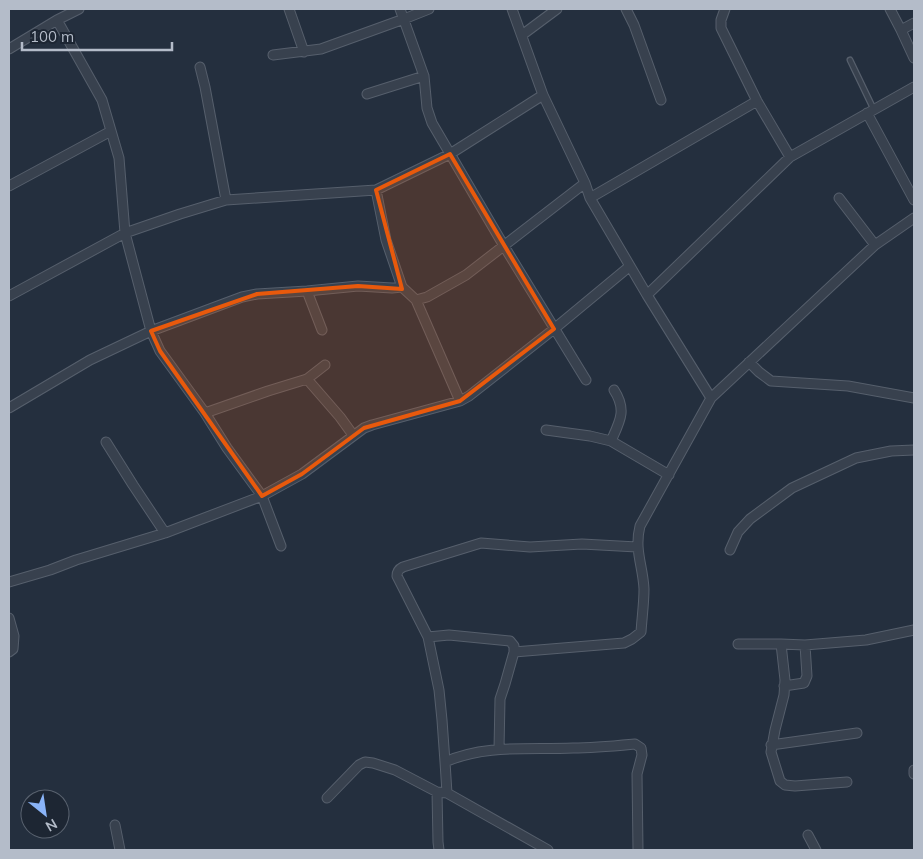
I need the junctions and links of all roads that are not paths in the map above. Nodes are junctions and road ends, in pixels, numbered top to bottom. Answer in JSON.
{"nodes":[{"id":1,"x":79,"y":9,"type":"edge"},
{"id":2,"x":289,"y":9,"type":"edge"},
{"id":3,"x":400,"y":9,"type":"edge"},
{"id":4,"x":429,"y":9,"type":"edge"},
{"id":5,"x":512,"y":9,"type":"edge"},
{"id":6,"x":556,"y":9,"type":"edge"},
{"id":7,"x":626,"y":9,"type":"edge"},
{"id":8,"x":725,"y":9,"type":"edge"},
{"id":9,"x":890,"y":9,"type":"edge"},
{"id":10,"x":404,"y":19,"type":"junction"},
{"id":11,"x":58,"y":20,"type":"junction"},
{"id":12,"x":914,"y":23,"type":"edge"},
{"id":13,"x":901,"y":30,"type":"junction"},
{"id":14,"x":522,"y":35,"type":"junction"},
{"id":15,"x":9,"y":49,"type":"edge"},
{"id":16,"x":304,"y":52,"type":"junction"},
{"id":17,"x":273,"y":55,"type":"dead end"},
{"id":18,"x":914,"y":58,"type":"edge"},
{"id":19,"x":850,"y":60,"type":"dead end"},
{"id":20,"x":200,"y":67,"type":"dead end"},
{"id":21,"x":424,"y":76,"type":"junction"},
{"id":22,"x":914,"y":86,"type":"edge"},
{"id":23,"x":367,"y":94,"type":"dead end"},
{"id":24,"x":543,"y":95,"type":"junction"},
{"id":25,"x":661,"y":100,"type":"dead end"},
{"id":26,"x":757,"y":101,"type":"junction"},
{"id":27,"x":870,"y":111,"type":"junction"},
{"id":28,"x":111,"y":131,"type":"junction"},
{"id":29,"x":450,"y":154,"type":"junction"},
{"id":30,"x":790,"y":157,"type":"junction"},
{"id":31,"x":585,"y":183,"type":"junction"},
{"id":32,"x":9,"y":186,"type":"edge"},
{"id":33,"x":376,"y":190,"type":"junction"},
{"id":34,"x":590,"y":198,"type":"junction"},
{"id":35,"x":839,"y":198,"type":"dead end"},
{"id":36,"x":226,"y":200,"type":"junction"},
{"id":37,"x":914,"y":200,"type":"edge"},
{"id":38,"x":914,"y":218,"type":"edge"},
{"id":39,"x":125,"y":233,"type":"junction"},
{"id":40,"x":875,"y":245,"type":"junction"},
{"id":41,"x":504,"y":246,"type":"junction"},
{"id":42,"x":630,"y":266,"type":"junction"},
{"id":43,"x":402,"y":287,"type":"junction"},
{"id":44,"x":307,"y":291,"type":"junction"},
{"id":45,"x":647,"y":295,"type":"junction"},
{"id":46,"x":9,"y":296,"type":"edge"},
{"id":47,"x":416,"y":300,"type":"junction"},
{"id":48,"x":554,"y":329,"type":"junction"},
{"id":49,"x":322,"y":330,"type":"dead end"},
{"id":50,"x":151,"y":331,"type":"junction"},
{"id":51,"x":749,"y":362,"type":"junction"},
{"id":52,"x":325,"y":365,"type":"dead end"},
{"id":53,"x":307,"y":378,"type":"junction"},
{"id":54,"x":586,"y":380,"type":"dead end"},
{"id":55,"x":614,"y":390,"type":"dead end"},
{"id":56,"x":711,"y":398,"type":"junction"},
{"id":57,"x":914,"y":398,"type":"edge"},
{"id":58,"x":460,"y":401,"type":"junction"},
{"id":59,"x":9,"y":408,"type":"edge"},
{"id":60,"x":205,"y":413,"type":"junction"},
{"id":61,"x":546,"y":430,"type":"dead end"},
{"id":62,"x":353,"y":435,"type":"junction"},
{"id":63,"x":611,"y":441,"type":"junction"},
{"id":64,"x":106,"y":442,"type":"dead end"},
{"id":65,"x":914,"y":450,"type":"edge"},
{"id":66,"x":669,"y":475,"type":"junction"},
{"id":67,"x":262,"y":496,"type":"junction"},
{"id":68,"x":165,"y":533,"type":"junction"},
{"id":69,"x":282,"y":546,"type":"dead end"},
{"id":70,"x":637,"y":547,"type":"junction"},
{"id":71,"x":730,"y":550,"type":"dead end"},
{"id":72,"x":9,"y":582,"type":"edge"},
{"id":73,"x":9,"y":618,"type":"edge"},
{"id":74,"x":914,"y":630,"type":"edge"},
{"id":75,"x":428,"y":637,"type":"junction"},
{"id":76,"x":738,"y":644,"type":"dead end"},
{"id":77,"x":781,"y":644,"type":"junction"},
{"id":78,"x":805,"y":645,"type":"junction"},
{"id":79,"x":9,"y":652,"type":"edge"},
{"id":80,"x":514,"y":652,"type":"junction"},
{"id":81,"x":784,"y":686,"type":"junction"},
{"id":82,"x":857,"y":733,"type":"dead end"},
{"id":83,"x":771,"y":745,"type":"junction"},
{"id":84,"x":499,"y":749,"type":"junction"},
{"id":85,"x":445,"y":762,"type":"junction"},
{"id":86,"x":847,"y":782,"type":"dead end"},
{"id":87,"x":437,"y":792,"type":"junction"},
{"id":88,"x":447,"y":794,"type":"junction"},
{"id":89,"x":326,"y":798,"type":"dead end"},
{"id":90,"x":115,"y":825,"type":"dead end"},
{"id":91,"x":808,"y":835,"type":"dead end"},
{"id":92,"x":438,"y":846,"type":"edge"},
{"id":93,"x":544,"y":849,"type":"edge"},
{"id":94,"x":120,"y":850,"type":"edge"},
{"id":95,"x":430,"y":850,"type":"edge"},
{"id":96,"x":638,"y":850,"type":"edge"},
{"id":97,"x":816,"y":850,"type":"edge"}],
"edges":[{"from":1,"to":11,"type":"street"},
{"from":2,"to":16,"type":"street"},
{"from":3,"to":10,"type":"street"},
{"from":4,"to":10,"type":"street"},
{"from":5,"to":14,"type":"street"},
{"from":6,"to":14,"type":"street"},
{"from":7,"to":25,"type":"street"},
{"from":8,"to":26,"type":"street"},
{"from":9,"to":13,"type":"street"},
{"from":10,"to":16,"type":"street"},
{"from":10,"to":21,"type":"street"},
{"from":11,"to":15,"type":"street"},
{"from":11,"to":28,"type":"street"},
{"from":12,"to":13,"type":"street"},
{"from":13,"to":18,"type":"street"},
{"from":14,"to":24,"type":"street"},
{"from":16,"to":17,"type":"street"},
{"from":19,"to":27,"type":"lane"},
{"from":20,"to":36,"type":"street"},
{"from":21,"to":23,"type":"street"},
{"from":21,"to":29,"type":"street"},
{"from":22,"to":27,"type":"street"},
{"from":24,"to":29,"type":"street"},
{"from":24,"to":31,"type":"street"},
{"from":26,"to":30,"type":"street"},
{"from":26,"to":34,"type":"street"},
{"from":27,"to":30,"type":"street"},
{"from":27,"to":37,"type":"street"},
{"from":28,"to":32,"type":"street"},
{"from":28,"to":39,"type":"street"},
{"from":29,"to":33,"type":"street"},
{"from":29,"to":41,"type":"street"},
{"from":30,"to":45,"type":"street"},
{"from":31,"to":34,"type":"street"},
{"from":31,"to":41,"type":"street"},
{"from":33,"to":36,"type":"street"},
{"from":33,"to":43,"type":"street"},
{"from":34,"to":42,"type":"street"},
{"from":35,"to":40,"type":"street"},
{"from":36,"to":39,"type":"street"},
{"from":38,"to":40,"type":"street"},
{"from":39,"to":46,"type":"street"},
{"from":39,"to":50,"type":"street"},
{"from":40,"to":51,"type":"street"},
{"from":41,"to":47,"type":"street"},
{"from":41,"to":48,"type":"street"},
{"from":42,"to":45,"type":"street"},
{"from":42,"to":48,"type":"street"},
{"from":43,"to":44,"type":"street"},
{"from":43,"to":47,"type":"street"},
{"from":44,"to":49,"type":"street"},
{"from":44,"to":50,"type":"street"},
{"from":45,"to":56,"type":"street"},
{"from":47,"to":58,"type":"street"},
{"from":48,"to":54,"type":"street"},
{"from":48,"to":58,"type":"street"},
{"from":50,"to":59,"type":"street"},
{"from":50,"to":60,"type":"street"},
{"from":51,"to":56,"type":"street"},
{"from":51,"to":57,"type":"street"},
{"from":52,"to":53,"type":"street"},
{"from":53,"to":60,"type":"street"},
{"from":53,"to":62,"type":"street"},
{"from":55,"to":63,"type":"street"},
{"from":56,"to":66,"type":"street"},
{"from":58,"to":62,"type":"street"},
{"from":60,"to":67,"type":"street"},
{"from":61,"to":63,"type":"street"},
{"from":62,"to":67,"type":"street"},
{"from":63,"to":66,"type":"street"},
{"from":64,"to":68,"type":"street"},
{"from":65,"to":71,"type":"street"},
{"from":66,"to":70,"type":"street"},
{"from":67,"to":68,"type":"street"},
{"from":67,"to":69,"type":"street"},
{"from":68,"to":72,"type":"street"},
{"from":70,"to":75,"type":"street"},
{"from":70,"to":80,"type":"street"},
{"from":73,"to":79,"type":"street"},
{"from":74,"to":78,"type":"street"},
{"from":75,"to":80,"type":"street"},
{"from":75,"to":85,"type":"street"},
{"from":76,"to":77,"type":"street"},
{"from":77,"to":78,"type":"street"},
{"from":77,"to":81,"type":"street"},
{"from":78,"to":81,"type":"street"},
{"from":80,"to":84,"type":"street"},
{"from":81,"to":83,"type":"street"},
{"from":82,"to":83,"type":"street"},
{"from":83,"to":86,"type":"street"},
{"from":84,"to":85,"type":"street"},
{"from":84,"to":96,"type":"street"},
{"from":85,"to":88,"type":"street"},
{"from":87,"to":88,"type":"street"},
{"from":87,"to":89,"type":"street"},
{"from":87,"to":92,"type":"street"},
{"from":88,"to":93,"type":"street"},
{"from":90,"to":94,"type":"street"},
{"from":91,"to":97,"type":"street"},
{"from":92,"to":95,"type":"street"}]}
